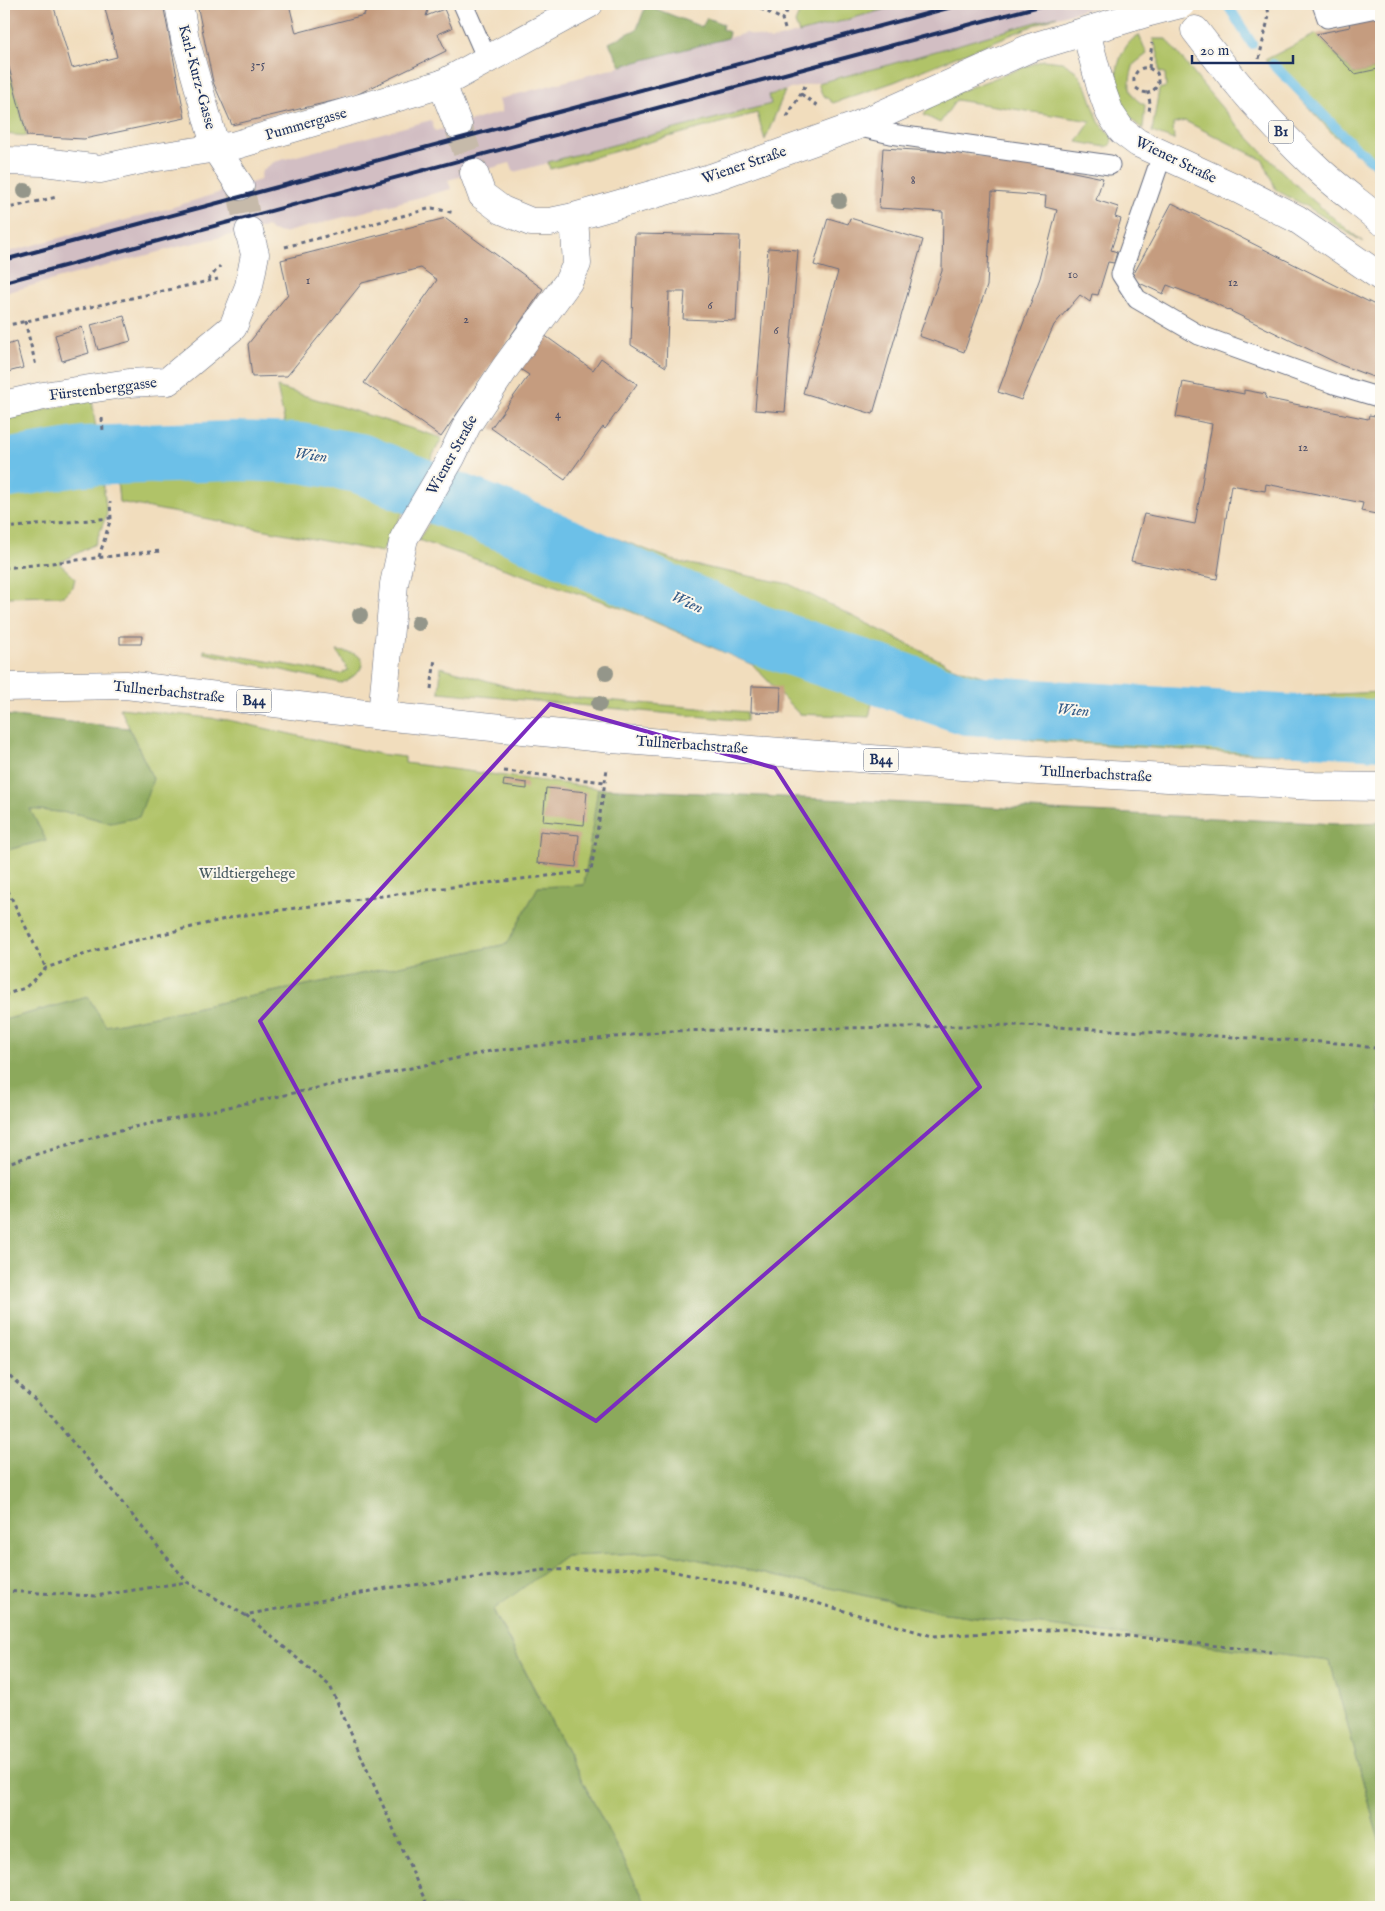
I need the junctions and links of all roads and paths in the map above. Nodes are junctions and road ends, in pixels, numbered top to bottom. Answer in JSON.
{"nodes":[{"id":1,"x":179,"y":4,"type":"edge"},
{"id":2,"x":464,"y":4,"type":"edge"},
{"id":3,"x":589,"y":4,"type":"edge"},
{"id":4,"x":754,"y":4,"type":"edge"},
{"id":5,"x":792,"y":4,"type":"edge"},
{"id":6,"x":1181,"y":4,"type":"edge"},
{"id":7,"x":1322,"y":4,"type":"edge"},
{"id":8,"x":1268,"y":5,"type":"edge"},
{"id":9,"x":1381,"y":7,"type":"edge"},
{"id":10,"x":1143,"y":14,"type":"junction"},
{"id":11,"x":782,"y":19,"type":"junction"},
{"id":12,"x":786,"y":29,"type":"dead end"},
{"id":13,"x":1196,"y":30,"type":"dead end"},
{"id":14,"x":1086,"y":32,"type":"junction"},
{"id":15,"x":487,"y":59,"type":"junction"},
{"id":16,"x":1258,"y":62,"type":"dead end"},
{"id":17,"x":1149,"y":68,"type":"junction"},
{"id":18,"x":442,"y":84,"type":"junction"},
{"id":19,"x":805,"y":86,"type":"dead end"},
{"id":20,"x":1148,"y":92,"type":"junction"},
{"id":21,"x":801,"y":94,"type":"junction"},
{"id":22,"x":808,"y":99,"type":"dead end"},
{"id":23,"x":784,"y":122,"type":"dead end"},
{"id":24,"x":458,"y":125,"type":"tunnel mouth"},
{"id":25,"x":856,"y":126,"type":"junction"},
{"id":26,"x":216,"y":149,"type":"junction"},
{"id":27,"x":1150,"y":149,"type":"junction"},
{"id":28,"x":4,"y":161,"type":"edge"},
{"id":29,"x":1110,"y":165,"type":"dead end"},
{"id":30,"x":474,"y":173,"type":"tunnel mouth"},
{"id":31,"x":240,"y":186,"type":"tunnel mouth"},
{"id":32,"x":458,"y":214,"type":"dead end"},
{"id":33,"x":574,"y":217,"type":"junction"},
{"id":34,"x":1381,"y":220,"type":"edge"},
{"id":35,"x":252,"y":252,"type":"junction"},
{"id":36,"x":1381,"y":277,"type":"edge"},
{"id":37,"x":25,"y":321,"type":"junction"},
{"id":38,"x":4,"y":326,"type":"edge"},
{"id":39,"x":32,"y":352,"type":"dead end"},
{"id":40,"x":1381,"y":398,"type":"edge"},
{"id":41,"x":4,"y":405,"type":"edge"},
{"id":42,"x":102,"y":420,"type":"dead end"},
{"id":43,"x":103,"y":431,"type":"dead end"},
{"id":44,"x":110,"y":502,"type":"dead end"},
{"id":45,"x":111,"y":518,"type":"junction"},
{"id":46,"x":4,"y":528,"type":"edge"},
{"id":47,"x":160,"y":551,"type":"dead end"},
{"id":48,"x":99,"y":557,"type":"junction"},
{"id":49,"x":4,"y":568,"type":"edge"},
{"id":50,"x":435,"y":658,"type":"dead end"},
{"id":51,"x":4,"y":687,"type":"edge"},
{"id":52,"x":431,"y":695,"type":"dead end"},
{"id":53,"x":382,"y":716,"type":"junction"},
{"id":54,"x":612,"y":739,"type":"junction"},
{"id":55,"x":504,"y":771,"type":"dead end"},
{"id":56,"x":605,"y":782,"type":"junction"},
{"id":57,"x":1381,"y":787,"type":"edge"},
{"id":58,"x":4,"y":882,"type":"edge"},
{"id":59,"x":46,"y":968,"type":"junction"},
{"id":60,"x":4,"y":995,"type":"edge"},
{"id":61,"x":1381,"y":1049,"type":"edge"},
{"id":62,"x":4,"y":1164,"type":"edge"},
{"id":63,"x":4,"y":1370,"type":"edge"},
{"id":64,"x":187,"y":1582,"type":"junction"},
{"id":65,"x":4,"y":1591,"type":"edge"},
{"id":66,"x":245,"y":1615,"type":"junction"},
{"id":67,"x":1271,"y":1652,"type":"dead end"},
{"id":68,"x":428,"y":1907,"type":"edge"}],
"edges":[{"from":1,"to":26,"type":"street","name":"Karl-Kurz-Gasse"},
{"from":2,"to":15,"type":"lane"},
{"from":3,"to":15,"type":"street","name":"Pummergasse"},
{"from":4,"to":11,"type":"path"},
{"from":5,"to":11,"type":"path"},
{"from":6,"to":10,"type":"street","bridge":true},
{"from":7,"to":9,"type":"lane"},
{"from":8,"to":16,"type":"path"},
{"from":10,"to":14,"type":"street"},
{"from":10,"to":17,"type":"path"},
{"from":11,"to":12,"type":"path"},
{"from":13,"to":34,"type":"street","number":"B1"},
{"from":14,"to":25,"type":"street","name":"Wiener Straße"},
{"from":14,"to":27,"type":"street","name":"Wiener Straße"},
{"from":15,"to":18,"type":"street","name":"Pummergasse"},
{"from":17,"to":20,"type":"path"},
{"from":17,"to":20,"type":"path"},
{"from":18,"to":24,"type":"street"},
{"from":18,"to":26,"type":"street","name":"Pummergasse"},
{"from":19,"to":21,"type":"path"},
{"from":20,"to":27,"type":"path"},
{"from":21,"to":22,"type":"path"},
{"from":21,"to":23,"type":"path"},
{"from":25,"to":29,"type":"lane"},
{"from":25,"to":33,"type":"street","name":"Wiener Straße"},
{"from":26,"to":28,"type":"street","name":"Pummergasse"},
{"from":26,"to":31,"type":"street"},
{"from":27,"to":36,"type":"street","name":"Wiener Straße"},
{"from":27,"to":40,"type":"lane"},
{"from":30,"to":33,"type":"street","name":"Wiener Straße"},
{"from":32,"to":35,"type":"path"},
{"from":33,"to":53,"type":"street","name":"Wiener Straße"},
{"from":35,"to":37,"type":"path"},
{"from":35,"to":41,"type":"street","name":"Fürstenberggasse"},
{"from":37,"to":38,"type":"path"},
{"from":37,"to":39,"type":"path"},
{"from":42,"to":43,"type":"path"},
{"from":44,"to":45,"type":"path"},
{"from":45,"to":46,"type":"path"},
{"from":45,"to":48,"type":"path"},
{"from":47,"to":48,"type":"path"},
{"from":48,"to":49,"type":"path"},
{"from":50,"to":52,"type":"path"},
{"from":51,"to":53,"type":"street","name":"Tullnerbachstraße","number":"B44"},
{"from":53,"to":54,"type":"street","name":"Tullnerbachstraße","number":"B44"},
{"from":54,"to":56,"type":"path"},
{"from":54,"to":57,"type":"street","name":"Tullnerbachstraße","number":"B44"},
{"from":55,"to":56,"type":"path"},
{"from":56,"to":59,"type":"path"},
{"from":58,"to":59,"type":"path"},
{"from":59,"to":60,"type":"path"},
{"from":61,"to":62,"type":"path"},
{"from":63,"to":64,"type":"path"},
{"from":64,"to":65,"type":"path"},
{"from":64,"to":66,"type":"path"},
{"from":66,"to":67,"type":"path"},
{"from":66,"to":68,"type":"path"}]}
